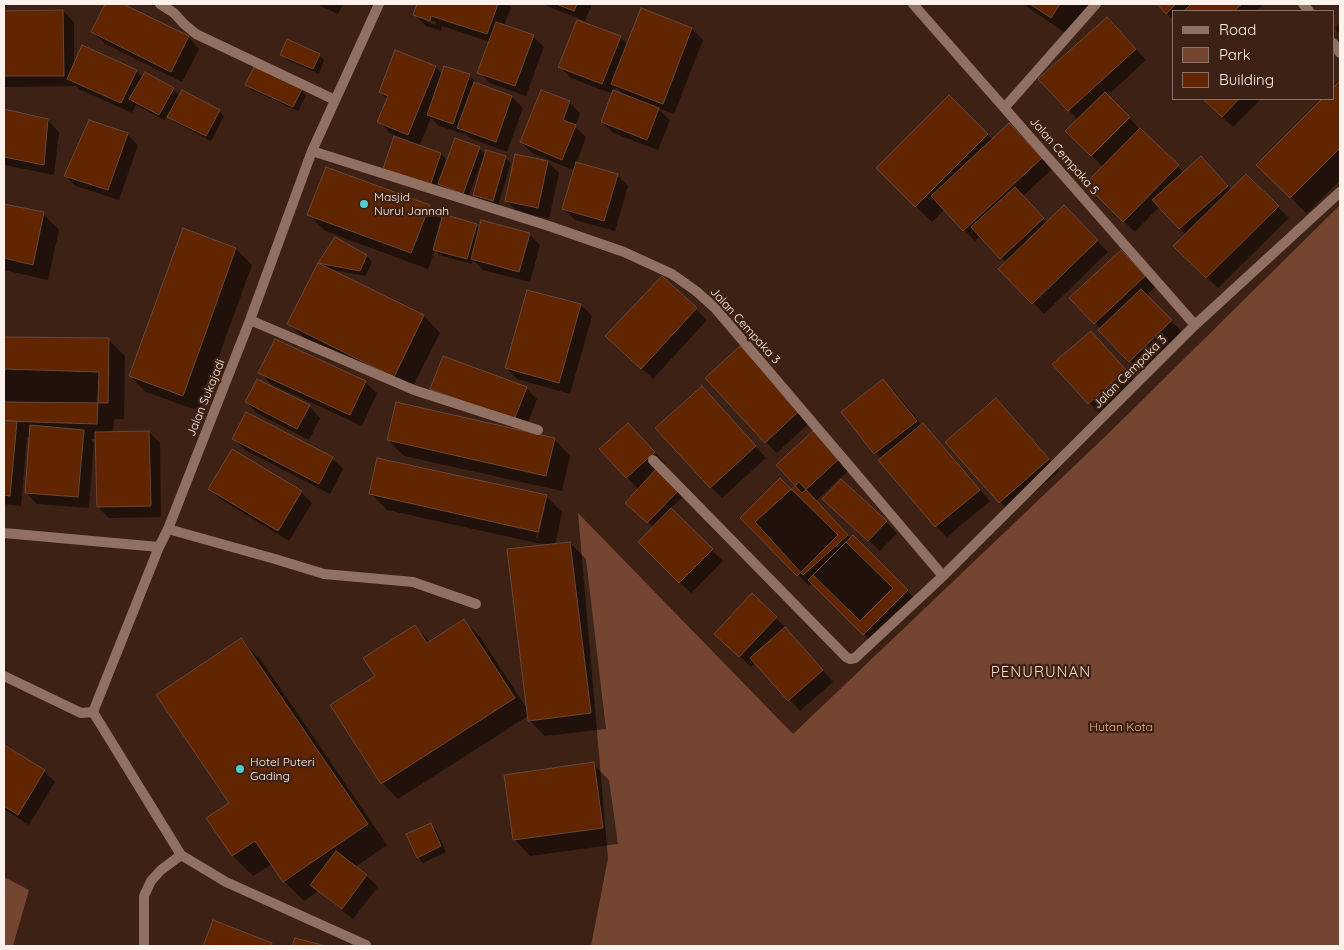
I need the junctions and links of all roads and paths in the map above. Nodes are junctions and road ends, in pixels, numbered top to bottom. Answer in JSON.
{"nodes":[{"id":1,"x":160,"y":4,"type":"edge"},
{"id":2,"x":380,"y":4,"type":"edge"},
{"id":3,"x":913,"y":4,"type":"edge"},
{"id":4,"x":1096,"y":4,"type":"edge"},
{"id":5,"x":335,"y":100,"type":"junction"},
{"id":6,"x":1005,"y":107,"type":"junction"},
{"id":7,"x":312,"y":151,"type":"junction"},
{"id":8,"x":1340,"y":192,"type":"edge"},
{"id":9,"x":250,"y":320,"type":"junction"},
{"id":10,"x":1195,"y":325,"type":"junction"},
{"id":11,"x":538,"y":430,"type":"dead end"},
{"id":12,"x":653,"y":460,"type":"dead end"},
{"id":13,"x":168,"y":530,"type":"junction"},
{"id":14,"x":4,"y":533,"type":"edge"},
{"id":15,"x":159,"y":547,"type":"junction"},
{"id":16,"x":943,"y":576,"type":"junction"},
{"id":17,"x":476,"y":604,"type":"dead end"},
{"id":18,"x":4,"y":676,"type":"edge"},
{"id":19,"x":93,"y":712,"type":"junction"},
{"id":20,"x":181,"y":855,"type":"junction"},
{"id":21,"x":366,"y":945,"type":"dead end"},
{"id":22,"x":144,"y":946,"type":"edge"}],
"edges":[{"from":1,"to":5,"type":"street"},
{"from":2,"to":5,"type":"street","name":"Jalan Sukajadi"},
{"from":3,"to":6,"type":"street","name":"Jalan Cempaka 5"},
{"from":4,"to":6,"type":"street"},
{"from":5,"to":7,"type":"street","name":"Jalan Sukajadi"},
{"from":6,"to":10,"type":"street","name":"Jalan Cempaka 5"},
{"from":7,"to":9,"type":"street","name":"Jalan Sukajadi"},
{"from":7,"to":16,"type":"street","name":"Jalan Cempaka 3"},
{"from":8,"to":10,"type":"street","name":"Jalan Cempaka 3"},
{"from":9,"to":11,"type":"street"},
{"from":9,"to":13,"type":"street","name":"Jalan Sukajadi"},
{"from":10,"to":16,"type":"street","name":"Jalan Cempaka 3"},
{"from":12,"to":16,"type":"street","name":"Jalan Cempaka 3"},
{"from":13,"to":15,"type":"street","name":"Jalan Sukajadi"},
{"from":13,"to":17,"type":"street"},
{"from":14,"to":15,"type":"street"},
{"from":15,"to":19,"type":"street","name":"Jalan Sukajadi"},
{"from":18,"to":19,"type":"street"},
{"from":19,"to":20,"type":"street"},
{"from":20,"to":21,"type":"street"},
{"from":20,"to":22,"type":"street"}]}
